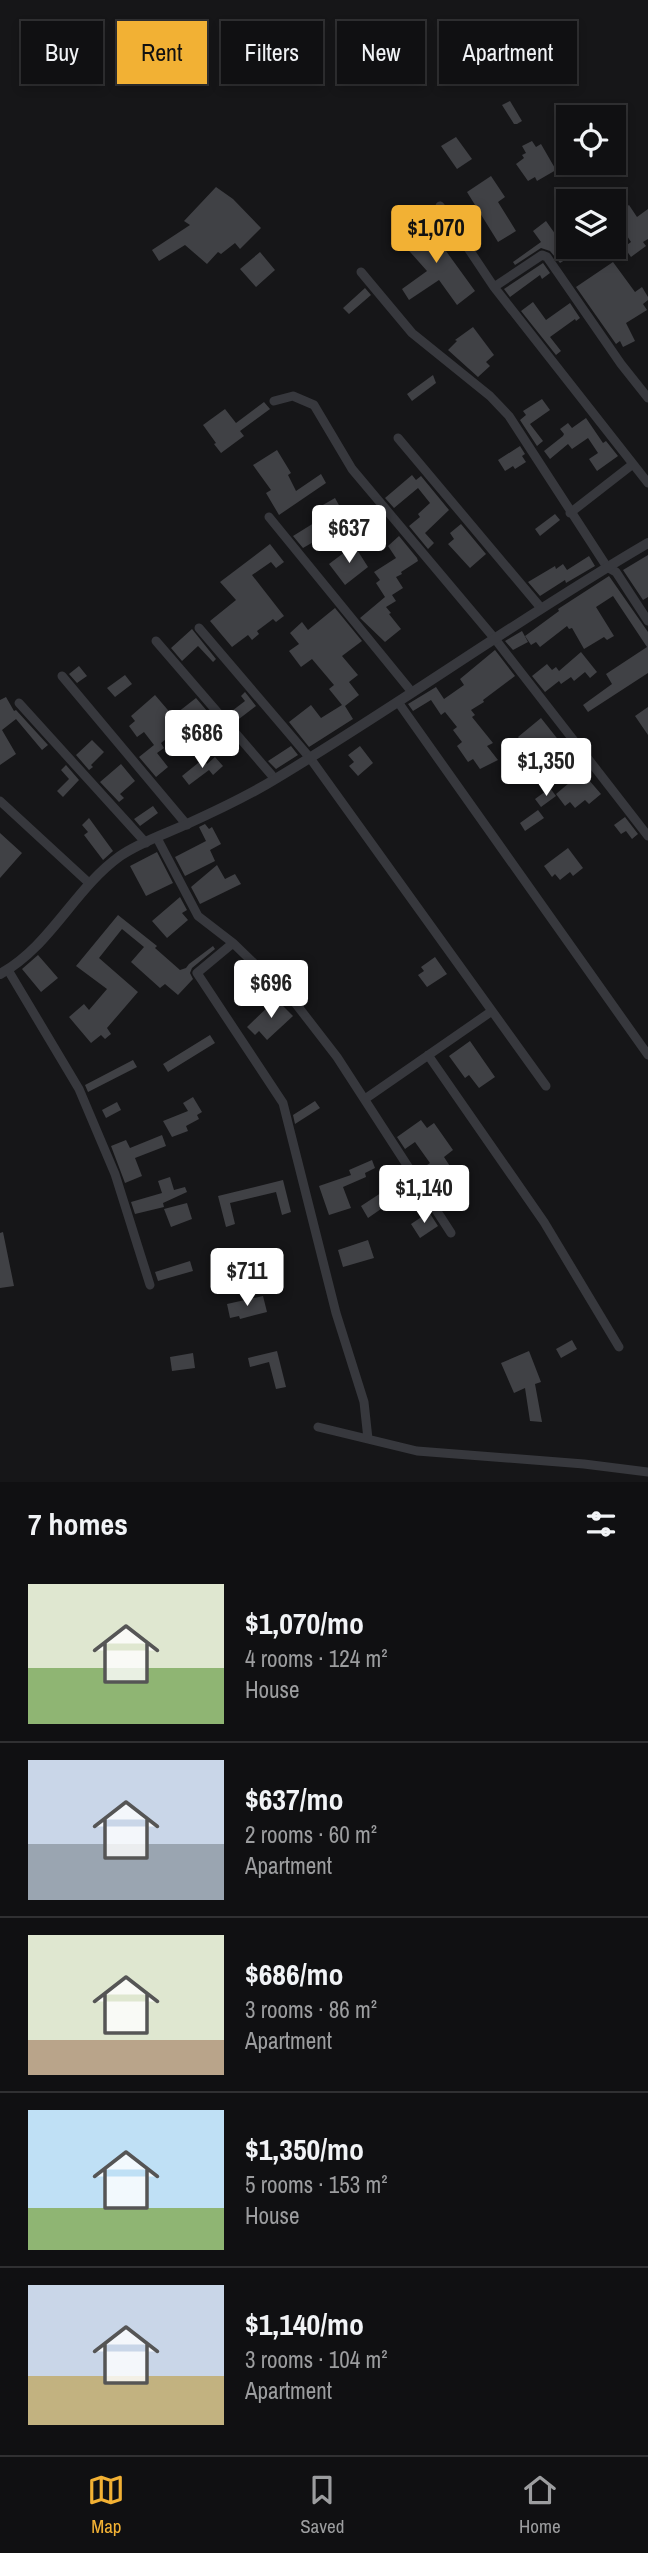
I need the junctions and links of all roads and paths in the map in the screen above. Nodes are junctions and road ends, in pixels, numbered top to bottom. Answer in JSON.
{"nodes":[{"id":1,"x":440,"y":206,"type":"dead end"},
{"id":2,"x":361,"y":272,"type":"dead end"},
{"id":3,"x":494,"y":287,"type":"junction"},
{"id":4,"x":648,"y":398,"type":"edge"},
{"id":5,"x":274,"y":401,"type":"dead end"},
{"id":6,"x":398,"y":438,"type":"dead end"},
{"id":7,"x":633,"y":464,"type":"junction"},
{"id":8,"x":648,"y":483,"type":"edge"},
{"id":9,"x":570,"y":513,"type":"junction"},
{"id":10,"x":269,"y":517,"type":"dead end"},
{"id":11,"x":648,"y":543,"type":"edge"},
{"id":12,"x":607,"y":567,"type":"junction"},
{"id":13,"x":541,"y":608,"type":"junction"},
{"id":14,"x":648,"y":621,"type":"edge"},
{"id":15,"x":199,"y":628,"type":"dead end"},
{"id":16,"x":495,"y":639,"type":"junction"},
{"id":17,"x":156,"y":641,"type":"dead end"},
{"id":18,"x":62,"y":677,"type":"dead end"},
{"id":19,"x":411,"y":691,"type":"junction"},
{"id":20,"x":19,"y":702,"type":"dead end"},
{"id":21,"x":398,"y":702,"type":"junction"},
{"id":22,"x":310,"y":758,"type":"junction"},
{"id":23,"x":275,"y":779,"type":"junction"},
{"id":24,"x":0,"y":801,"type":"edge"},
{"id":25,"x":187,"y":825,"type":"junction"},
{"id":26,"x":646,"y":830,"type":"edge"},
{"id":27,"x":157,"y":838,"type":"junction"},
{"id":28,"x":146,"y":843,"type":"junction"},
{"id":29,"x":89,"y":883,"type":"junction"},
{"id":30,"x":233,"y":943,"type":"junction"},
{"id":31,"x":4,"y":972,"type":"edge"},
{"id":32,"x":492,"y":1011,"type":"junction"},
{"id":33,"x":428,"y":1055,"type":"junction"},
{"id":34,"x":648,"y":1055,"type":"edge"},
{"id":35,"x":546,"y":1086,"type":"dead end"},
{"id":36,"x":365,"y":1099,"type":"junction"},
{"id":37,"x":451,"y":1233,"type":"dead end"},
{"id":38,"x":150,"y":1285,"type":"dead end"},
{"id":39,"x":619,"y":1347,"type":"dead end"},
{"id":40,"x":318,"y":1427,"type":"dead end"},
{"id":41,"x":368,"y":1440,"type":"junction"},
{"id":42,"x":648,"y":1472,"type":"edge"}],
"edges":[{"from":1,"to":3,"type":"street"},
{"from":2,"to":9,"type":"street"},
{"from":3,"to":4,"type":"street"},
{"from":3,"to":7,"type":"street"},
{"from":5,"to":16,"type":"street"},
{"from":6,"to":13,"type":"street"},
{"from":7,"to":8,"type":"street"},
{"from":7,"to":9,"type":"street"},
{"from":9,"to":12,"type":"street"},
{"from":10,"to":19,"type":"street"},
{"from":11,"to":12,"type":"street"},
{"from":12,"to":13,"type":"street"},
{"from":12,"to":14,"type":"street"},
{"from":13,"to":16,"type":"street"},
{"from":15,"to":22,"type":"street"},
{"from":16,"to":19,"type":"street"},
{"from":16,"to":26,"type":"street"},
{"from":17,"to":23,"type":"street"},
{"from":18,"to":25,"type":"street"},
{"from":19,"to":21,"type":"street"},
{"from":20,"to":28,"type":"street"},
{"from":21,"to":22,"type":"street"},
{"from":21,"to":34,"type":"street"},
{"from":22,"to":23,"type":"street"},
{"from":22,"to":32,"type":"street"},
{"from":23,"to":25,"type":"street"},
{"from":24,"to":29,"type":"street"},
{"from":25,"to":27,"type":"street"},
{"from":27,"to":28,"type":"street"},
{"from":27,"to":30,"type":"street"},
{"from":28,"to":29,"type":"street"},
{"from":29,"to":31,"type":"street"},
{"from":30,"to":36,"type":"street"},
{"from":30,"to":41,"type":"street"},
{"from":31,"to":38,"type":"street"},
{"from":32,"to":33,"type":"street"},
{"from":32,"to":35,"type":"street"},
{"from":33,"to":36,"type":"street"},
{"from":33,"to":39,"type":"street"},
{"from":36,"to":37,"type":"street"},
{"from":40,"to":41,"type":"street"},
{"from":41,"to":42,"type":"street"}]}
